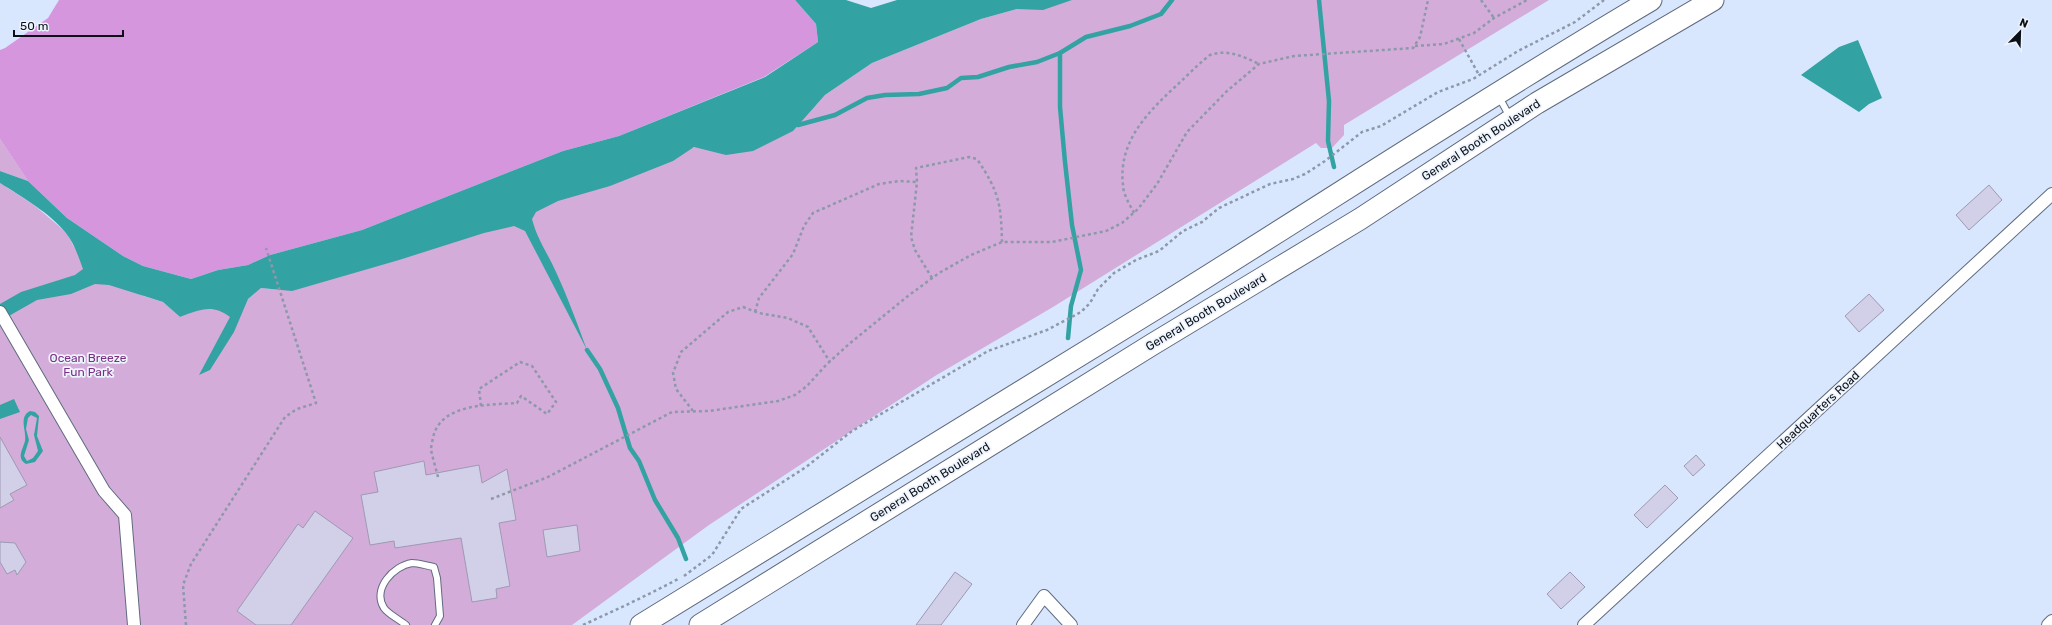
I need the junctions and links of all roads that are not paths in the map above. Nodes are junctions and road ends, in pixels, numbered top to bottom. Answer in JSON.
{"nodes":[{"id":1,"x":1651,"y":0,"type":"edge"},
{"id":2,"x":1713,"y":0,"type":"edge"},
{"id":3,"x":1497,"y":94,"type":"junction"},
{"id":4,"x":1512,"y":120,"type":"junction"},
{"id":5,"x":2052,"y":194,"type":"edge"},
{"id":6,"x":0,"y":312,"type":"edge"},
{"id":7,"x":2052,"y":621,"type":"edge"},
{"id":8,"x":134,"y":625,"type":"edge"},
{"id":9,"x":406,"y":625,"type":"edge"},
{"id":10,"x":435,"y":625,"type":"edge"},
{"id":11,"x":641,"y":625,"type":"edge"},
{"id":12,"x":700,"y":625,"type":"edge"},
{"id":13,"x":1022,"y":625,"type":"edge"},
{"id":14,"x":1071,"y":625,"type":"edge"},
{"id":15,"x":1584,"y":625,"type":"edge"},
{"id":16,"x":2048,"y":625,"type":"edge"}],
"edges":[{"from":1,"to":3,"type":"highway"},
{"from":2,"to":4,"type":"highway","name":"General Booth Boulevard"},
{"from":3,"to":4,"type":"lane"},
{"from":3,"to":11,"type":"highway"},
{"from":4,"to":12,"type":"highway","name":"General Booth Boulevard"},
{"from":5,"to":15,"type":"street","name":"Headquarters Road"},
{"from":6,"to":8,"type":"street"},
{"from":7,"to":16,"type":"street"},
{"from":9,"to":10,"type":"lane"},
{"from":13,"to":14,"type":"street"}]}
